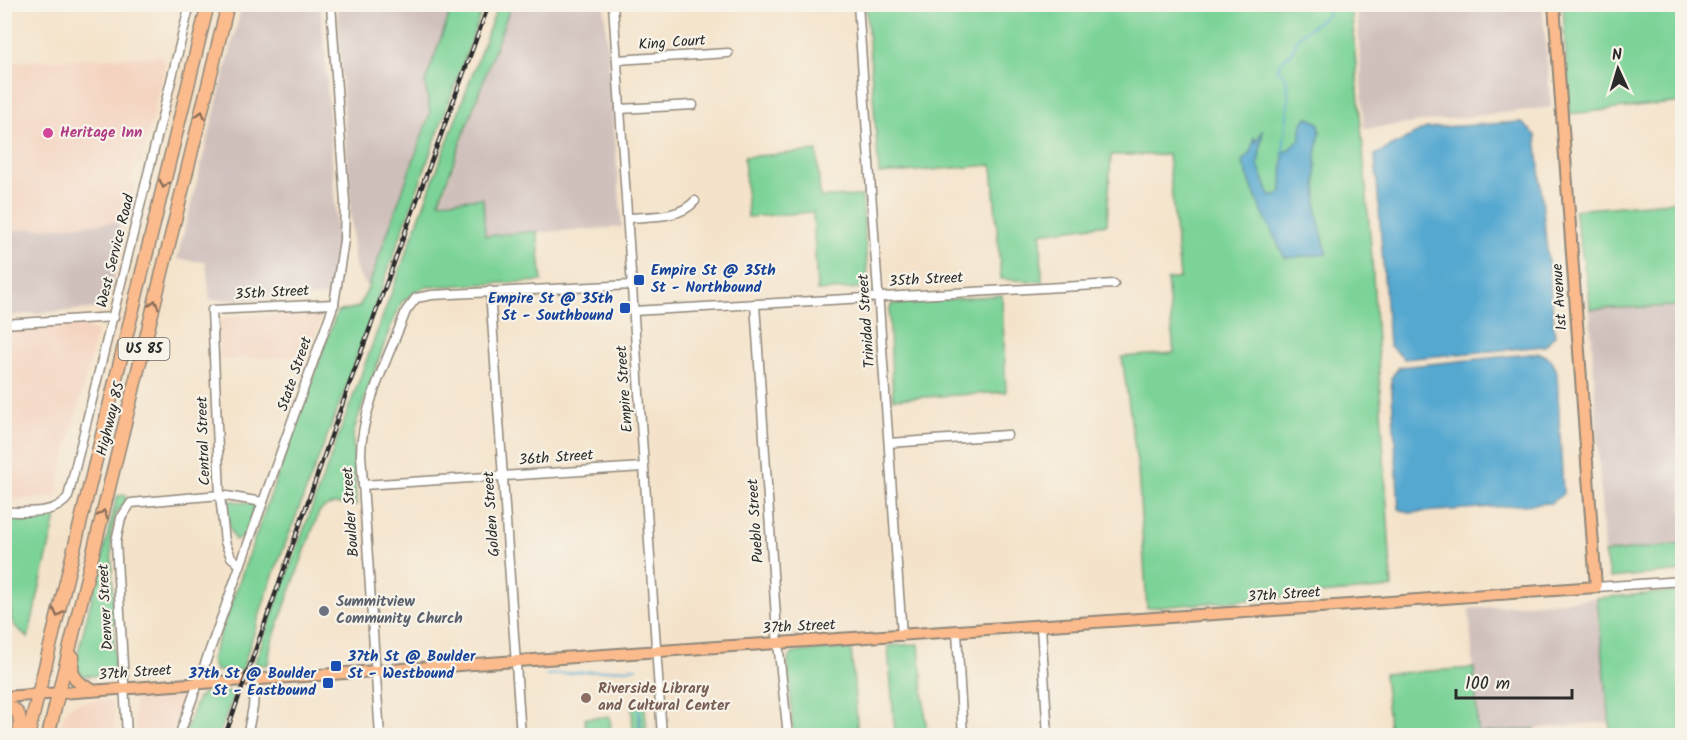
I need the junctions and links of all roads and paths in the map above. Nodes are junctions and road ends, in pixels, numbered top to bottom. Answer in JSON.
{"nodes":[{"id":1,"x":190,"y":4,"type":"edge"},
{"id":2,"x":208,"y":4,"type":"edge"},
{"id":3,"x":228,"y":4,"type":"edge"},
{"id":4,"x":331,"y":4,"type":"edge"},
{"id":5,"x":613,"y":4,"type":"edge"},
{"id":6,"x":858,"y":4,"type":"edge"},
{"id":7,"x":1554,"y":4,"type":"edge"},
{"id":8,"x":728,"y":53,"type":"dead end"},
{"id":9,"x":617,"y":60,"type":"junction"},
{"id":10,"x":693,"y":105,"type":"dead end"},
{"id":11,"x":620,"y":109,"type":"junction"},
{"id":12,"x":695,"y":201,"type":"dead end"},
{"id":13,"x":628,"y":218,"type":"junction"},
{"id":14,"x":1114,"y":284,"type":"dead end"},
{"id":15,"x":632,"y":285,"type":"junction"},
{"id":16,"x":490,"y":291,"type":"junction"},
{"id":17,"x":879,"y":296,"type":"junction"},
{"id":18,"x":334,"y":304,"type":"junction"},
{"id":19,"x":755,"y":304,"type":"junction"},
{"id":20,"x":212,"y":310,"type":"joint"},
{"id":21,"x":633,"y":311,"type":"junction"},
{"id":22,"x":114,"y":317,"type":"junction"},
{"id":23,"x":4,"y":324,"type":"edge"},
{"id":24,"x":1007,"y":435,"type":"dead end"},
{"id":25,"x":889,"y":444,"type":"junction"},
{"id":26,"x":643,"y":466,"type":"junction"},
{"id":27,"x":503,"y":475,"type":"junction"},
{"id":28,"x":363,"y":486,"type":"junction"},
{"id":29,"x":220,"y":495,"type":"junction"},
{"id":30,"x":263,"y":502,"type":"junction"},
{"id":31,"x":4,"y":512,"type":"edge"},
{"id":32,"x":93,"y":554,"type":"junction"},
{"id":33,"x":240,"y":566,"type":"junction"},
{"id":34,"x":1683,"y":581,"type":"edge"},
{"id":35,"x":1596,"y":587,"type":"junction"},
{"id":36,"x":1041,"y":627,"type":"junction"},
{"id":37,"x":957,"y":632,"type":"junction"},
{"id":38,"x":4,"y":636,"type":"edge"},
{"id":39,"x":902,"y":636,"type":"junction"},
{"id":40,"x":5,"y":642,"type":"edge"},
{"id":41,"x":778,"y":643,"type":"junction"},
{"id":42,"x":656,"y":652,"type":"junction"},
{"id":43,"x":516,"y":662,"type":"junction"},
{"id":44,"x":376,"y":672,"type":"junction"},
{"id":45,"x":255,"y":680,"type":"junction"},
{"id":46,"x":197,"y":684,"type":"junction"},
{"id":47,"x":124,"y":688,"type":"junction"},
{"id":48,"x":92,"y":690,"type":"junction"},
{"id":49,"x":58,"y":693,"type":"junction"},
{"id":50,"x":38,"y":695,"type":"junction"},
{"id":51,"x":4,"y":697,"type":"edge"},
{"id":52,"x":4,"y":704,"type":"edge"},
{"id":53,"x":20,"y":735,"type":"edge"},
{"id":54,"x":28,"y":735,"type":"edge"},
{"id":55,"x":48,"y":735,"type":"edge"},
{"id":56,"x":128,"y":735,"type":"edge"},
{"id":57,"x":179,"y":735,"type":"edge"},
{"id":58,"x":247,"y":735,"type":"edge"},
{"id":59,"x":380,"y":735,"type":"edge"},
{"id":60,"x":521,"y":735,"type":"edge"},
{"id":61,"x":662,"y":735,"type":"edge"},
{"id":62,"x":788,"y":735,"type":"edge"},
{"id":63,"x":963,"y":735,"type":"edge"},
{"id":64,"x":1048,"y":735,"type":"edge"}],
"edges":[{"from":1,"to":22,"type":"street","name":"West Service Road"},
{"from":2,"to":50,"type":"highway","name":"Highway 85","number":"US 85","one_way":true},
{"from":32,"to":3,"type":"highway","name":"Highway 85","number":"US 85","one_way":true},
{"from":4,"to":18,"type":"street","name":"State Street"},
{"from":5,"to":9,"type":"street","name":"Empire Street"},
{"from":6,"to":17,"type":"street","name":"Trinidad Street"},
{"from":7,"to":35,"type":"main road","name":"1st Avenue"},
{"from":8,"to":9,"type":"street","name":"King Court"},
{"from":9,"to":11,"type":"street","name":"Empire Street"},
{"from":10,"to":11,"type":"street"},
{"from":11,"to":13,"type":"street","name":"Empire Street"},
{"from":12,"to":13,"type":"street"},
{"from":13,"to":15,"type":"street","name":"Empire Street"},
{"from":14,"to":17,"type":"street","name":"35th Street"},
{"from":15,"to":16,"type":"street"},
{"from":15,"to":21,"type":"street","name":"Empire Street"},
{"from":16,"to":27,"type":"street","name":"Golden Street"},
{"from":16,"to":28,"type":"street","name":"Boulder Street"},
{"from":17,"to":19,"type":"street","name":"35th Street"},
{"from":17,"to":25,"type":"street","name":"Trinidad Street"},
{"from":18,"to":20,"type":"street","name":"35th Street"},
{"from":18,"to":30,"type":"street","name":"State Street"},
{"from":19,"to":21,"type":"street","name":"35th Street"},
{"from":19,"to":41,"type":"street","name":"Pueblo Street"},
{"from":20,"to":29,"type":"street","name":"Central Street"},
{"from":21,"to":26,"type":"street","name":"Empire Street"},
{"from":22,"to":23,"type":"street"},
{"from":22,"to":31,"type":"street","name":"West Service Road"},
{"from":24,"to":25,"type":"street"},
{"from":25,"to":39,"type":"street","name":"Trinidad Street"},
{"from":26,"to":27,"type":"street","name":"36th Street"},
{"from":26,"to":42,"type":"street","name":"Empire Street"},
{"from":27,"to":28,"type":"street","name":"36th Street"},
{"from":27,"to":43,"type":"street","name":"Golden Street"},
{"from":28,"to":44,"type":"street","name":"Boulder Street"},
{"from":29,"to":30,"type":"street"},
{"from":29,"to":33,"type":"street","name":"Central Street"},
{"from":29,"to":47,"type":"street","name":"Denver Street"},
{"from":30,"to":33,"type":"street","name":"State Street"},
{"from":32,"to":48,"type":"highway"},
{"from":32,"to":49,"type":"highway","name":"Highway 85","number":"US 85"},
{"from":33,"to":46,"type":"street","name":"State Street"},
{"from":34,"to":35,"type":"street"},
{"from":35,"to":36,"type":"main road","name":"37th Street"},
{"from":36,"to":37,"type":"main road","name":"37th Street"},
{"from":36,"to":64,"type":"street"},
{"from":37,"to":39,"type":"main road","name":"37th Street"},
{"from":37,"to":63,"type":"street"},
{"from":38,"to":40,"type":"street"},
{"from":39,"to":41,"type":"main road","name":"37th Street"},
{"from":41,"to":42,"type":"main road","name":"37th Street"},
{"from":41,"to":62,"type":"street","name":"Pueblo Street"},
{"from":42,"to":43,"type":"main road","name":"37th Street"},
{"from":42,"to":61,"type":"street","name":"Empire Street"},
{"from":43,"to":44,"type":"main road","name":"37th Street"},
{"from":43,"to":60,"type":"street","name":"Golden Street"},
{"from":44,"to":45,"type":"main road","name":"37th Street"},
{"from":44,"to":59,"type":"street","name":"Boulder Street"},
{"from":45,"to":46,"type":"main road","name":"37th Street"},
{"from":45,"to":58,"type":"street"},
{"from":46,"to":47,"type":"main road","name":"37th Street"},
{"from":46,"to":57,"type":"street","name":"State Street"},
{"from":47,"to":48,"type":"main road","name":"37th Street"},
{"from":47,"to":56,"type":"street","name":"Denver Street"},
{"from":48,"to":49,"type":"main road","name":"37th Street"},
{"from":49,"to":50,"type":"main road","name":"37th Street"},
{"from":49,"to":55,"type":"highway","name":"Highway 85","number":"US 85"},
{"from":50,"to":51,"type":"main road","name":"37th Street"},
{"from":50,"to":54,"type":"highway","name":"Highway 85","number":"US 85"},
{"from":52,"to":53,"type":"highway"}]}
